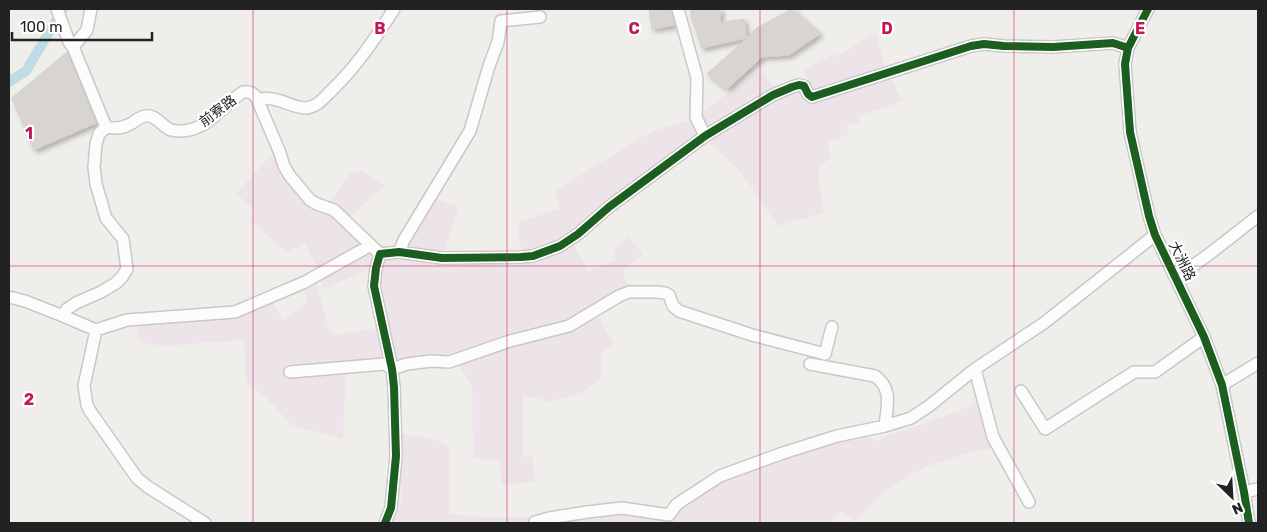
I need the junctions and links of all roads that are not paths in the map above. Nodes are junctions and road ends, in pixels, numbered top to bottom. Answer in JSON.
{"nodes":[{"id":1,"x":57,"y":9,"type":"edge"},
{"id":2,"x":91,"y":9,"type":"edge"},
{"id":3,"x":394,"y":9,"type":"edge"},
{"id":4,"x":678,"y":9,"type":"edge"},
{"id":5,"x":1148,"y":9,"type":"edge"},
{"id":6,"x":540,"y":17,"type":"dead end"},
{"id":7,"x":71,"y":44,"type":"junction"},
{"id":8,"x":1128,"y":48,"type":"junction"},
{"id":9,"x":257,"y":99,"type":"junction"},
{"id":10,"x":106,"y":127,"type":"junction"},
{"id":11,"x":705,"y":136,"type":"junction"},
{"id":12,"x":1258,"y":216,"type":"edge"},
{"id":13,"x":1155,"y":235,"type":"junction"},
{"id":14,"x":371,"y":244,"type":"junction"},
{"id":15,"x":399,"y":252,"type":"junction"},
{"id":16,"x":380,"y":254,"type":"junction"},
{"id":17,"x":1176,"y":278,"type":"junction"},
{"id":18,"x":9,"y":297,"type":"edge"},
{"id":19,"x":63,"y":316,"type":"junction"},
{"id":20,"x":832,"y":327,"type":"dead end"},
{"id":21,"x":96,"y":330,"type":"junction"},
{"id":22,"x":1204,"y":337,"type":"junction"},
{"id":23,"x":1258,"y":363,"type":"edge"},
{"id":24,"x":810,"y":364,"type":"dead end"},
{"id":25,"x":392,"y":369,"type":"junction"},
{"id":26,"x":975,"y":369,"type":"junction"},
{"id":27,"x":290,"y":372,"type":"dead end"},
{"id":28,"x":1222,"y":386,"type":"junction"},
{"id":29,"x":1021,"y":391,"type":"dead end"},
{"id":30,"x":885,"y":426,"type":"junction"},
{"id":31,"x":1258,"y":489,"type":"edge"},
{"id":32,"x":1244,"y":492,"type":"junction"},
{"id":33,"x":1029,"y":502,"type":"dead end"},
{"id":34,"x":665,"y":519,"type":"edge"},
{"id":35,"x":205,"y":523,"type":"edge"},
{"id":36,"x":386,"y":523,"type":"edge"},
{"id":37,"x":536,"y":523,"type":"edge"},
{"id":38,"x":1249,"y":523,"type":"edge"}],
"edges":[{"from":1,"to":7,"type":"street"},
{"from":2,"to":7,"type":"street"},
{"from":3,"to":9,"type":"street"},
{"from":4,"to":11,"type":"street"},
{"from":5,"to":8,"type":"street","name":"大洲路"},
{"from":6,"to":15,"type":"street"},
{"from":7,"to":10,"type":"street"},
{"from":8,"to":11,"type":"street"},
{"from":8,"to":13,"type":"street","name":"大洲路"},
{"from":9,"to":10,"type":"street","name":"前寮路"},
{"from":9,"to":14,"type":"street","name":"前寮路"},
{"from":10,"to":19,"type":"street"},
{"from":11,"to":15,"type":"street"},
{"from":12,"to":17,"type":"street"},
{"from":13,"to":17,"type":"street","name":"大洲路"},
{"from":13,"to":26,"type":"street"},
{"from":14,"to":16,"type":"street","name":"前寮路"},
{"from":14,"to":21,"type":"street"},
{"from":15,"to":16,"type":"street"},
{"from":16,"to":25,"type":"street"},
{"from":17,"to":22,"type":"street","name":"大洲路"},
{"from":18,"to":19,"type":"street"},
{"from":19,"to":21,"type":"street"},
{"from":20,"to":25,"type":"street"},
{"from":21,"to":35,"type":"street"},
{"from":22,"to":28,"type":"street","name":"大洲路"},
{"from":22,"to":29,"type":"street"},
{"from":23,"to":28,"type":"street"},
{"from":24,"to":30,"type":"street"},
{"from":25,"to":27,"type":"street"},
{"from":25,"to":36,"type":"street"},
{"from":26,"to":30,"type":"street"},
{"from":26,"to":33,"type":"street"},
{"from":28,"to":32,"type":"street","name":"大洲路"},
{"from":30,"to":34,"type":"street"},
{"from":31,"to":32,"type":"street"},
{"from":32,"to":38,"type":"street","name":"大洲路"},
{"from":34,"to":37,"type":"street"}]}
